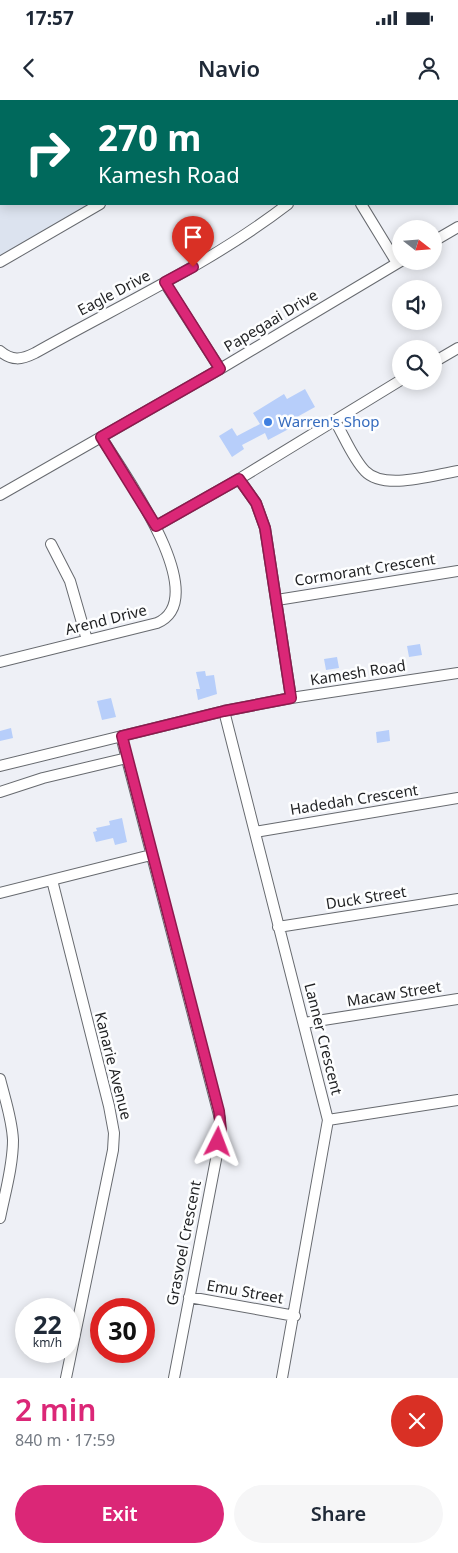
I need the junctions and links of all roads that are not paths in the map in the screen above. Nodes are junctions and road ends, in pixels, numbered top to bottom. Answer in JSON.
{"nodes":[{"id":1,"x":98,"y":205,"type":"edge"},
{"id":2,"x":287,"y":205,"type":"edge"},
{"id":3,"x":362,"y":205,"type":"edge"},
{"id":4,"x":458,"y":227,"type":"edge"},
{"id":5,"x":442,"y":236,"type":"edge"},
{"id":6,"x":392,"y":251,"type":"edge"},
{"id":7,"x":0,"y":262,"type":"edge"},
{"id":8,"x":392,"y":266,"type":"edge"},
{"id":9,"x":165,"y":282,"type":"junction"},
{"id":10,"x":458,"y":348,"type":"edge"},
{"id":11,"x":0,"y":351,"type":"edge"},
{"id":12,"x":442,"y":357,"type":"edge"},
{"id":13,"x":220,"y":369,"type":"junction"},
{"id":14,"x":392,"y":386,"type":"edge"},
{"id":15,"x":335,"y":421,"type":"junction"},
{"id":16,"x":101,"y":437,"type":"junction"},
{"id":17,"x":458,"y":471,"type":"edge"},
{"id":18,"x":239,"y":479,"type":"junction"},
{"id":19,"x":0,"y":495,"type":"edge"},
{"id":20,"x":156,"y":526,"type":"junction"},
{"id":21,"x":51,"y":544,"type":"dead end"},
{"id":22,"x":458,"y":571,"type":"edge"},
{"id":23,"x":277,"y":600,"type":"junction"},
{"id":24,"x":87,"y":640,"type":"junction"},
{"id":25,"x":0,"y":662,"type":"edge"},
{"id":26,"x":458,"y":673,"type":"edge"},
{"id":27,"x":291,"y":698,"type":"junction"},
{"id":28,"x":224,"y":711,"type":"junction"},
{"id":29,"x":122,"y":736,"type":"junction"},
{"id":30,"x":127,"y":758,"type":"junction"},
{"id":31,"x":0,"y":766,"type":"edge"},
{"id":32,"x":0,"y":792,"type":"edge"},
{"id":33,"x":458,"y":798,"type":"edge"},
{"id":34,"x":255,"y":832,"type":"junction"},
{"id":35,"x":151,"y":855,"type":"junction"},
{"id":36,"x":52,"y":880,"type":"junction"},
{"id":37,"x":0,"y":893,"type":"edge"},
{"id":38,"x":458,"y":899,"type":"edge"},
{"id":39,"x":278,"y":927,"type":"junction"},
{"id":40,"x":458,"y":999,"type":"edge"},
{"id":41,"x":304,"y":1023,"type":"junction"},
{"id":42,"x":0,"y":1078,"type":"edge"},
{"id":43,"x":458,"y":1100,"type":"edge"},
{"id":44,"x":328,"y":1120,"type":"junction"},
{"id":45,"x":0,"y":1218,"type":"edge"},
{"id":46,"x":189,"y":1297,"type":"junction"},
{"id":47,"x":295,"y":1316,"type":"junction"},
{"id":48,"x":66,"y":1378,"type":"edge"},
{"id":49,"x":174,"y":1378,"type":"edge"},
{"id":50,"x":282,"y":1378,"type":"edge"}],
"edges":[{"from":1,"to":7,"type":"street"},
{"from":2,"to":9,"type":"street","name":"Eagle Drive"},
{"from":3,"to":6,"type":"street"},
{"from":4,"to":5,"type":"street"},
{"from":8,"to":13,"type":"street","name":"Papegaai Drive"},
{"from":9,"to":11,"type":"street","name":"Eagle Drive"},
{"from":9,"to":13,"type":"street"},
{"from":10,"to":12,"type":"street"},
{"from":13,"to":16,"type":"street","name":"Papegaai Drive"},
{"from":14,"to":15,"type":"street"},
{"from":15,"to":17,"type":"street"},
{"from":15,"to":18,"type":"street"},
{"from":16,"to":19,"type":"street","name":"Papegaai Drive"},
{"from":16,"to":20,"type":"street","name":"Arend Drive"},
{"from":18,"to":20,"type":"street"},
{"from":18,"to":23,"type":"street"},
{"from":20,"to":24,"type":"street","name":"Arend Drive"},
{"from":21,"to":24,"type":"street"},
{"from":22,"to":23,"type":"street","name":"Cormorant Crescent"},
{"from":23,"to":27,"type":"street"},
{"from":24,"to":25,"type":"street","name":"Arend Drive"},
{"from":26,"to":27,"type":"street","name":"Kamesh Road"},
{"from":27,"to":28,"type":"street","name":"Kamesh Road"},
{"from":28,"to":29,"type":"street","name":"Kamesh Road"},
{"from":28,"to":34,"type":"street","name":"Lanner Crescent"},
{"from":29,"to":30,"type":"street","name":"Grasvoel Crescent"},
{"from":29,"to":31,"type":"street","name":"Kamesh Road"},
{"from":30,"to":32,"type":"street"},
{"from":30,"to":35,"type":"street","name":"Grasvoel Crescent"},
{"from":33,"to":34,"type":"street","name":"Hadedah Crescent"},
{"from":34,"to":39,"type":"street","name":"Lanner Crescent"},
{"from":35,"to":36,"type":"street"},
{"from":35,"to":46,"type":"street","name":"Grasvoel Crescent"},
{"from":36,"to":37,"type":"street"},
{"from":36,"to":48,"type":"street","name":"Kanarie Avenue"},
{"from":38,"to":39,"type":"street","name":"Duck Street"},
{"from":39,"to":41,"type":"street","name":"Lanner Crescent"},
{"from":40,"to":41,"type":"street","name":"Macaw Street"},
{"from":41,"to":44,"type":"street","name":"Lanner Crescent"},
{"from":42,"to":45,"type":"street"},
{"from":43,"to":44,"type":"street"},
{"from":44,"to":47,"type":"street","name":"Lanner Crescent"},
{"from":46,"to":47,"type":"street","name":"Emu Street"},
{"from":46,"to":49,"type":"street","name":"Grasvoel Crescent"},
{"from":47,"to":50,"type":"street","name":"Lanner Crescent"}]}
